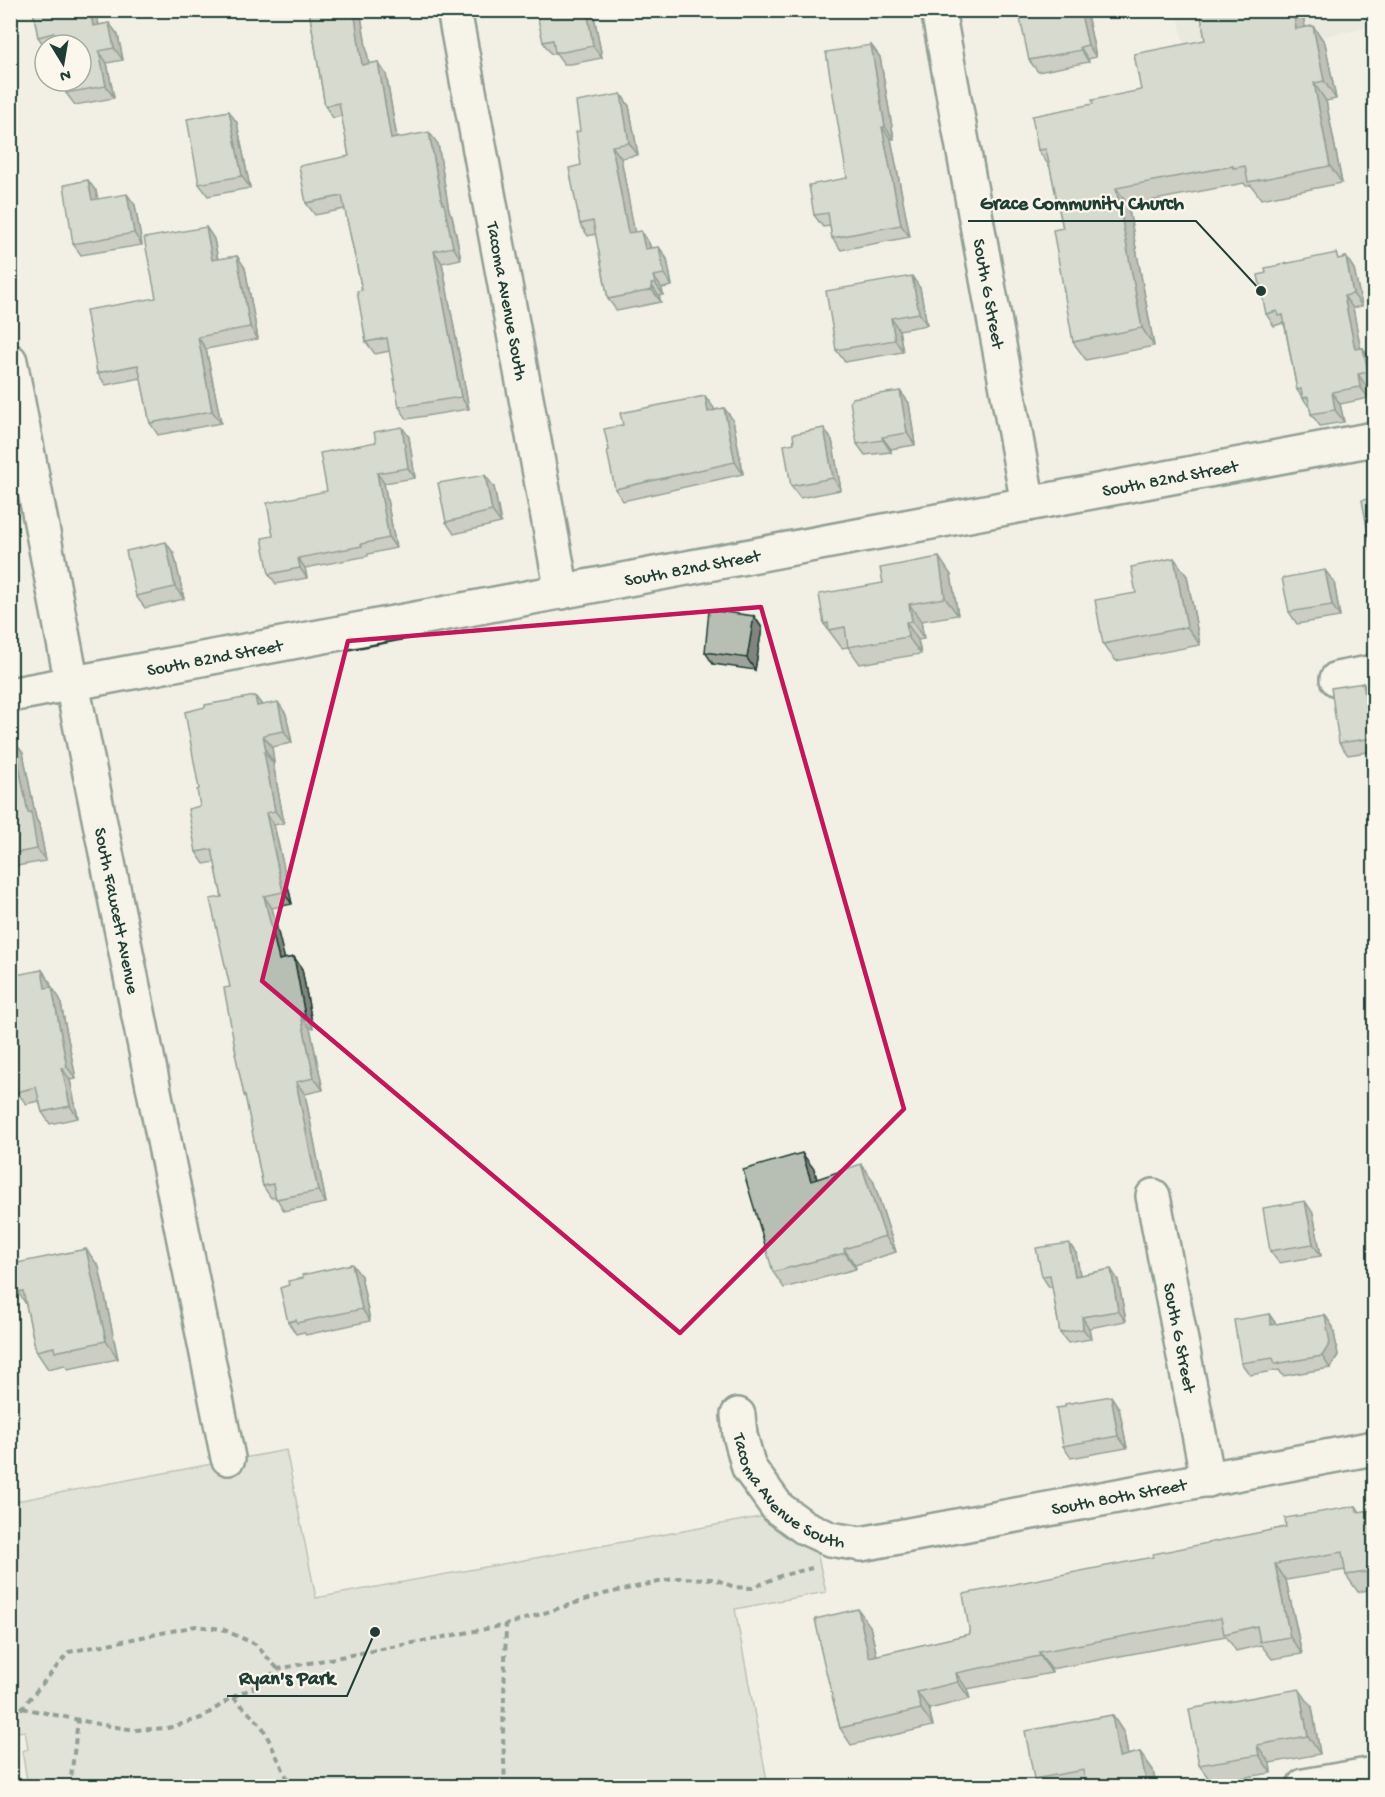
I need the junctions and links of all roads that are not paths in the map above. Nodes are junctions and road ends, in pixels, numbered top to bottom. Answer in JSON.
{"nodes":[{"id":1,"x":454,"y":10,"type":"edge"},
{"id":2,"x":938,"y":10,"type":"edge"},
{"id":3,"x":10,"y":360,"type":"edge"},
{"id":4,"x":1374,"y":439,"type":"edge"},
{"id":5,"x":1028,"y":504,"type":"junction"},
{"id":6,"x":562,"y":592,"type":"junction"},
{"id":7,"x":1374,"y":672,"type":"edge"},
{"id":8,"x":1337,"y":679,"type":"dead end"},
{"id":9,"x":72,"y":684,"type":"junction"},
{"id":10,"x":10,"y":695,"type":"edge"},
{"id":11,"x":1153,"y":1196,"type":"dead end"},
{"id":12,"x":738,"y":1415,"type":"dead end"},
{"id":13,"x":1374,"y":1448,"type":"edge"},
{"id":14,"x":228,"y":1458,"type":"dead end"},
{"id":15,"x":1208,"y":1480,"type":"junction"},
{"id":16,"x":861,"y":1544,"type":"joint"},
{"id":17,"x":1374,"y":1774,"type":"edge"},
{"id":18,"x":1304,"y":1786,"type":"edge"}],
"edges":[{"from":1,"to":6,"type":"street","name":"Tacoma Avenue South"},
{"from":2,"to":5,"type":"street","name":"South G Street"},
{"from":3,"to":9,"type":"street","name":"South Fawcett Avenue"},
{"from":4,"to":5,"type":"street","name":"South 82nd Street"},
{"from":5,"to":6,"type":"street","name":"South 82nd Street"},
{"from":6,"to":9,"type":"street","name":"South 82nd Street"},
{"from":7,"to":8,"type":"street"},
{"from":9,"to":10,"type":"street","name":"South 82nd Street"},
{"from":9,"to":14,"type":"street","name":"South Fawcett Avenue"},
{"from":11,"to":15,"type":"street","name":"South G Street"},
{"from":12,"to":16,"type":"street","name":"Tacoma Avenue South"},
{"from":13,"to":15,"type":"street","name":"South 80th Street"},
{"from":15,"to":16,"type":"street","name":"South 80th Street"},
{"from":17,"to":18,"type":"street"}]}
